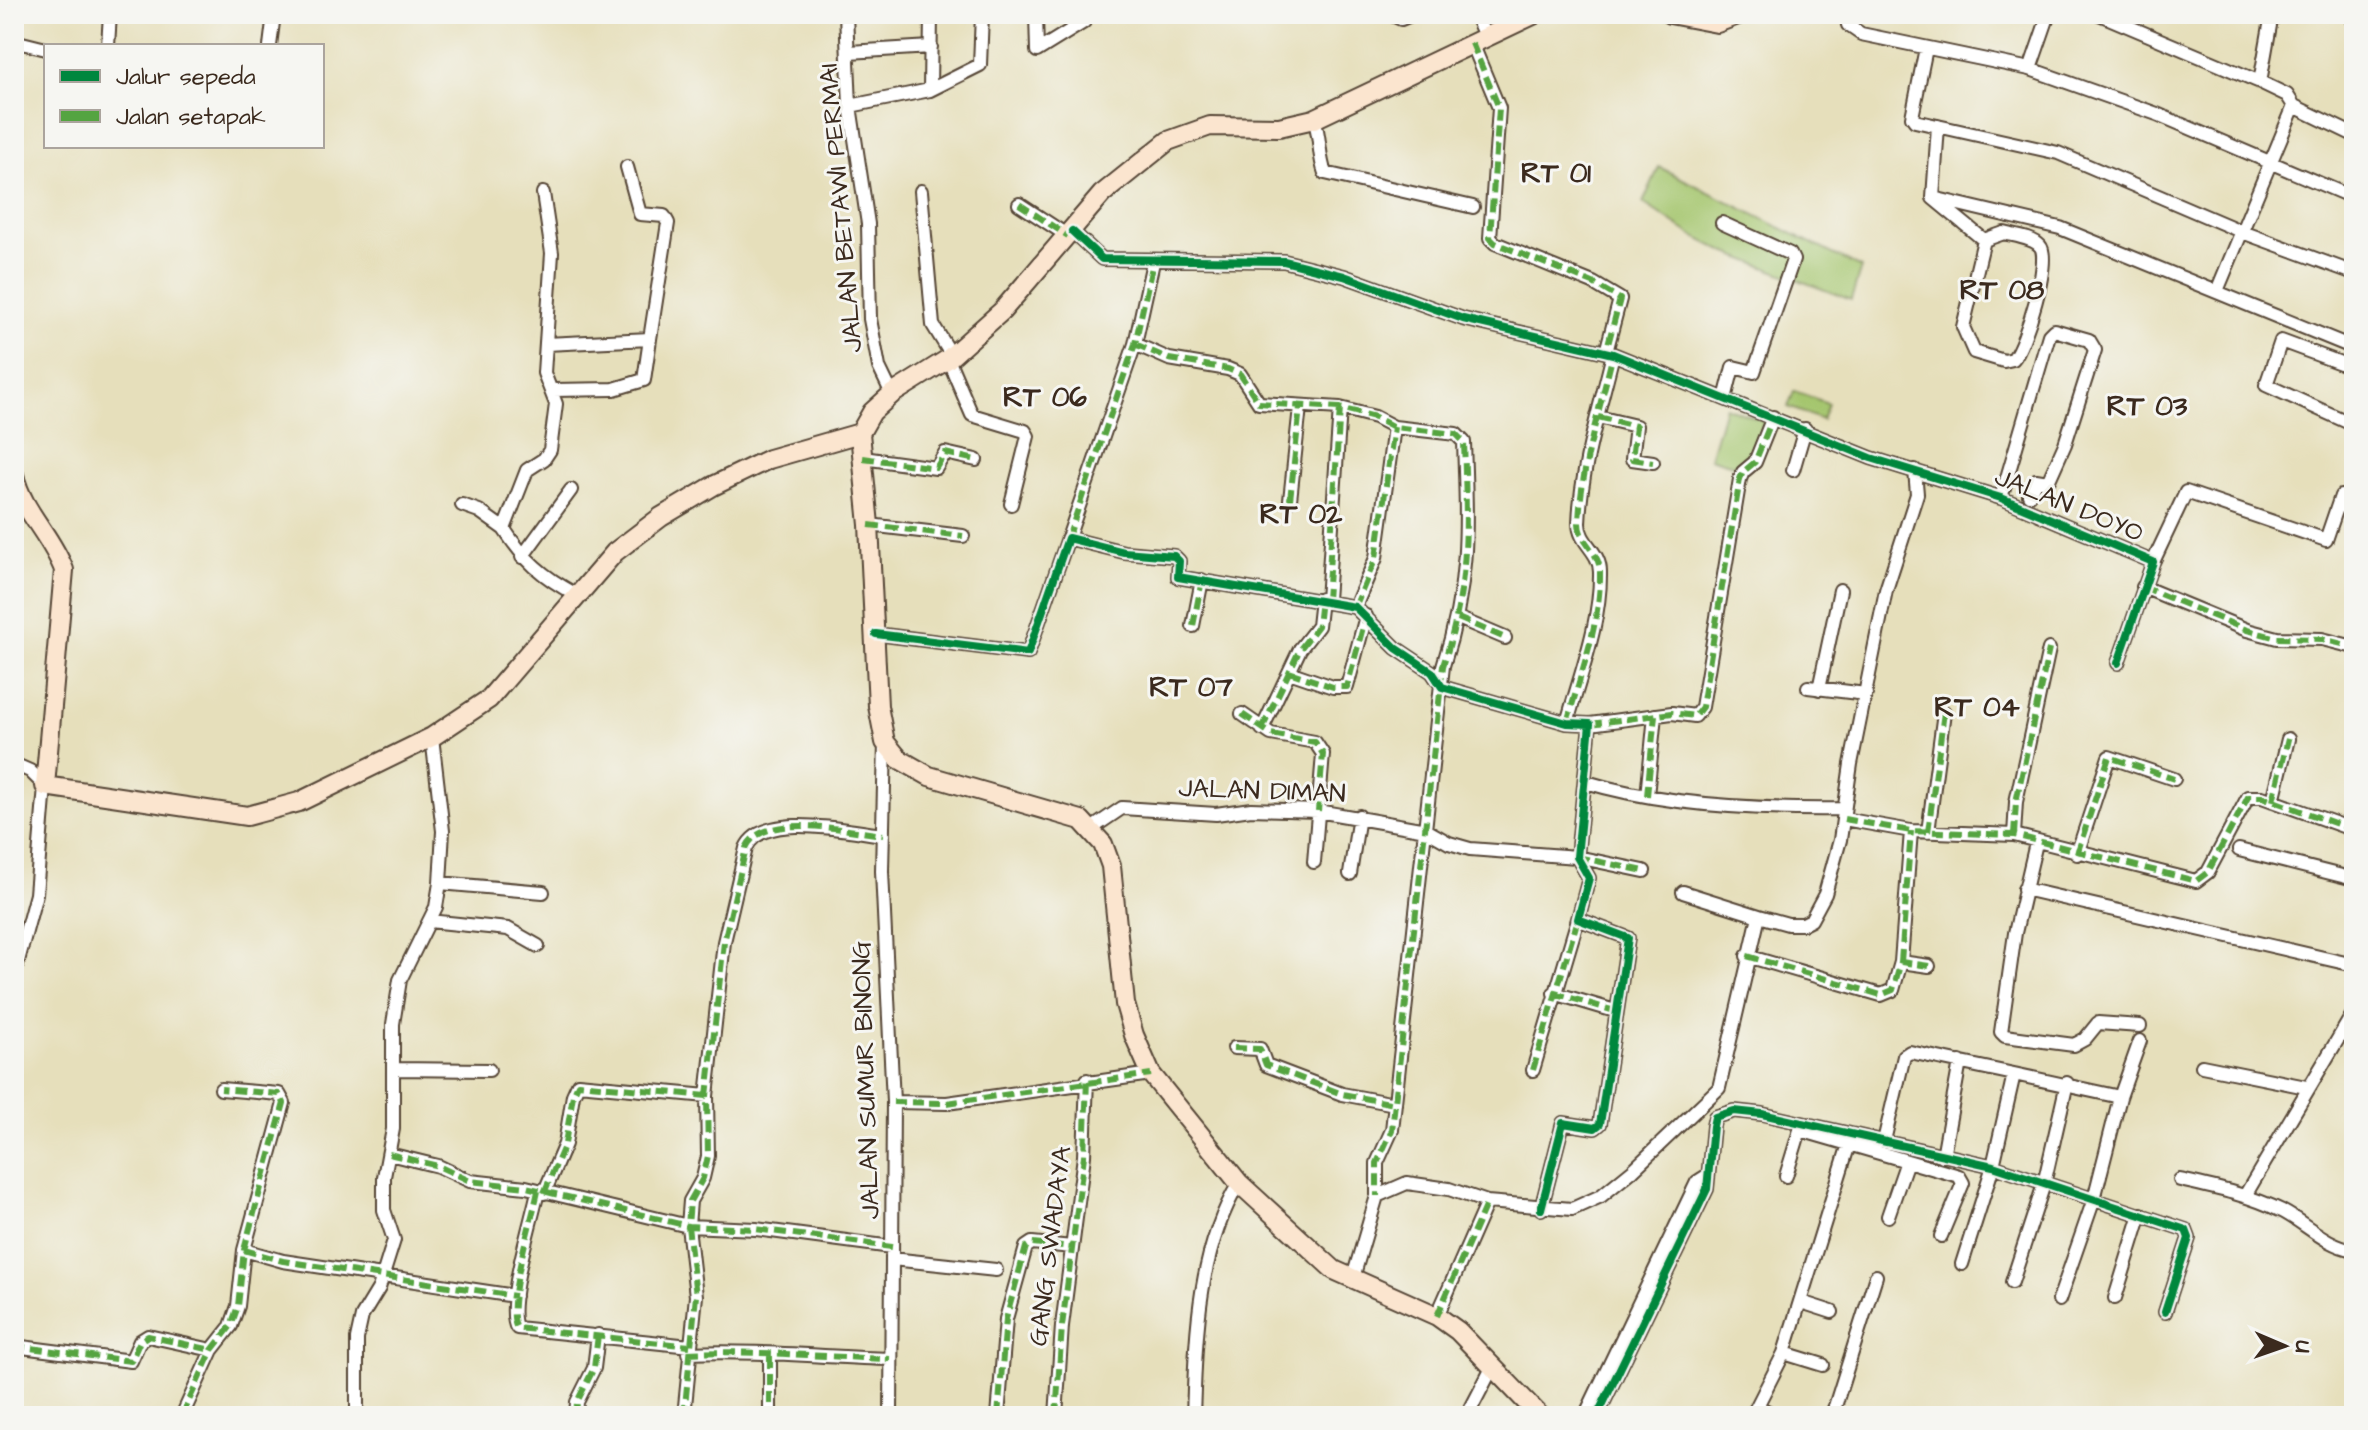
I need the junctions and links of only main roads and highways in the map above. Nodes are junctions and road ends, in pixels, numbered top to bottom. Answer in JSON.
{"nodes":[{"id":1,"x":1535,"y":14,"type":"edge"},
{"id":2,"x":1670,"y":14,"type":"edge"},
{"id":3,"x":1740,"y":14,"type":"edge"},
{"id":4,"x":860,"y":433,"type":"junction"},
{"id":5,"x":14,"y":475,"type":"edge"},
{"id":6,"x":1540,"y":1416,"type":"edge"}],
"edges":[{"from":1,"to":4,"type":"main road"},
{"from":2,"to":3,"type":"main road"},
{"from":4,"to":5,"type":"main road"},
{"from":4,"to":6,"type":"main road"}]}
